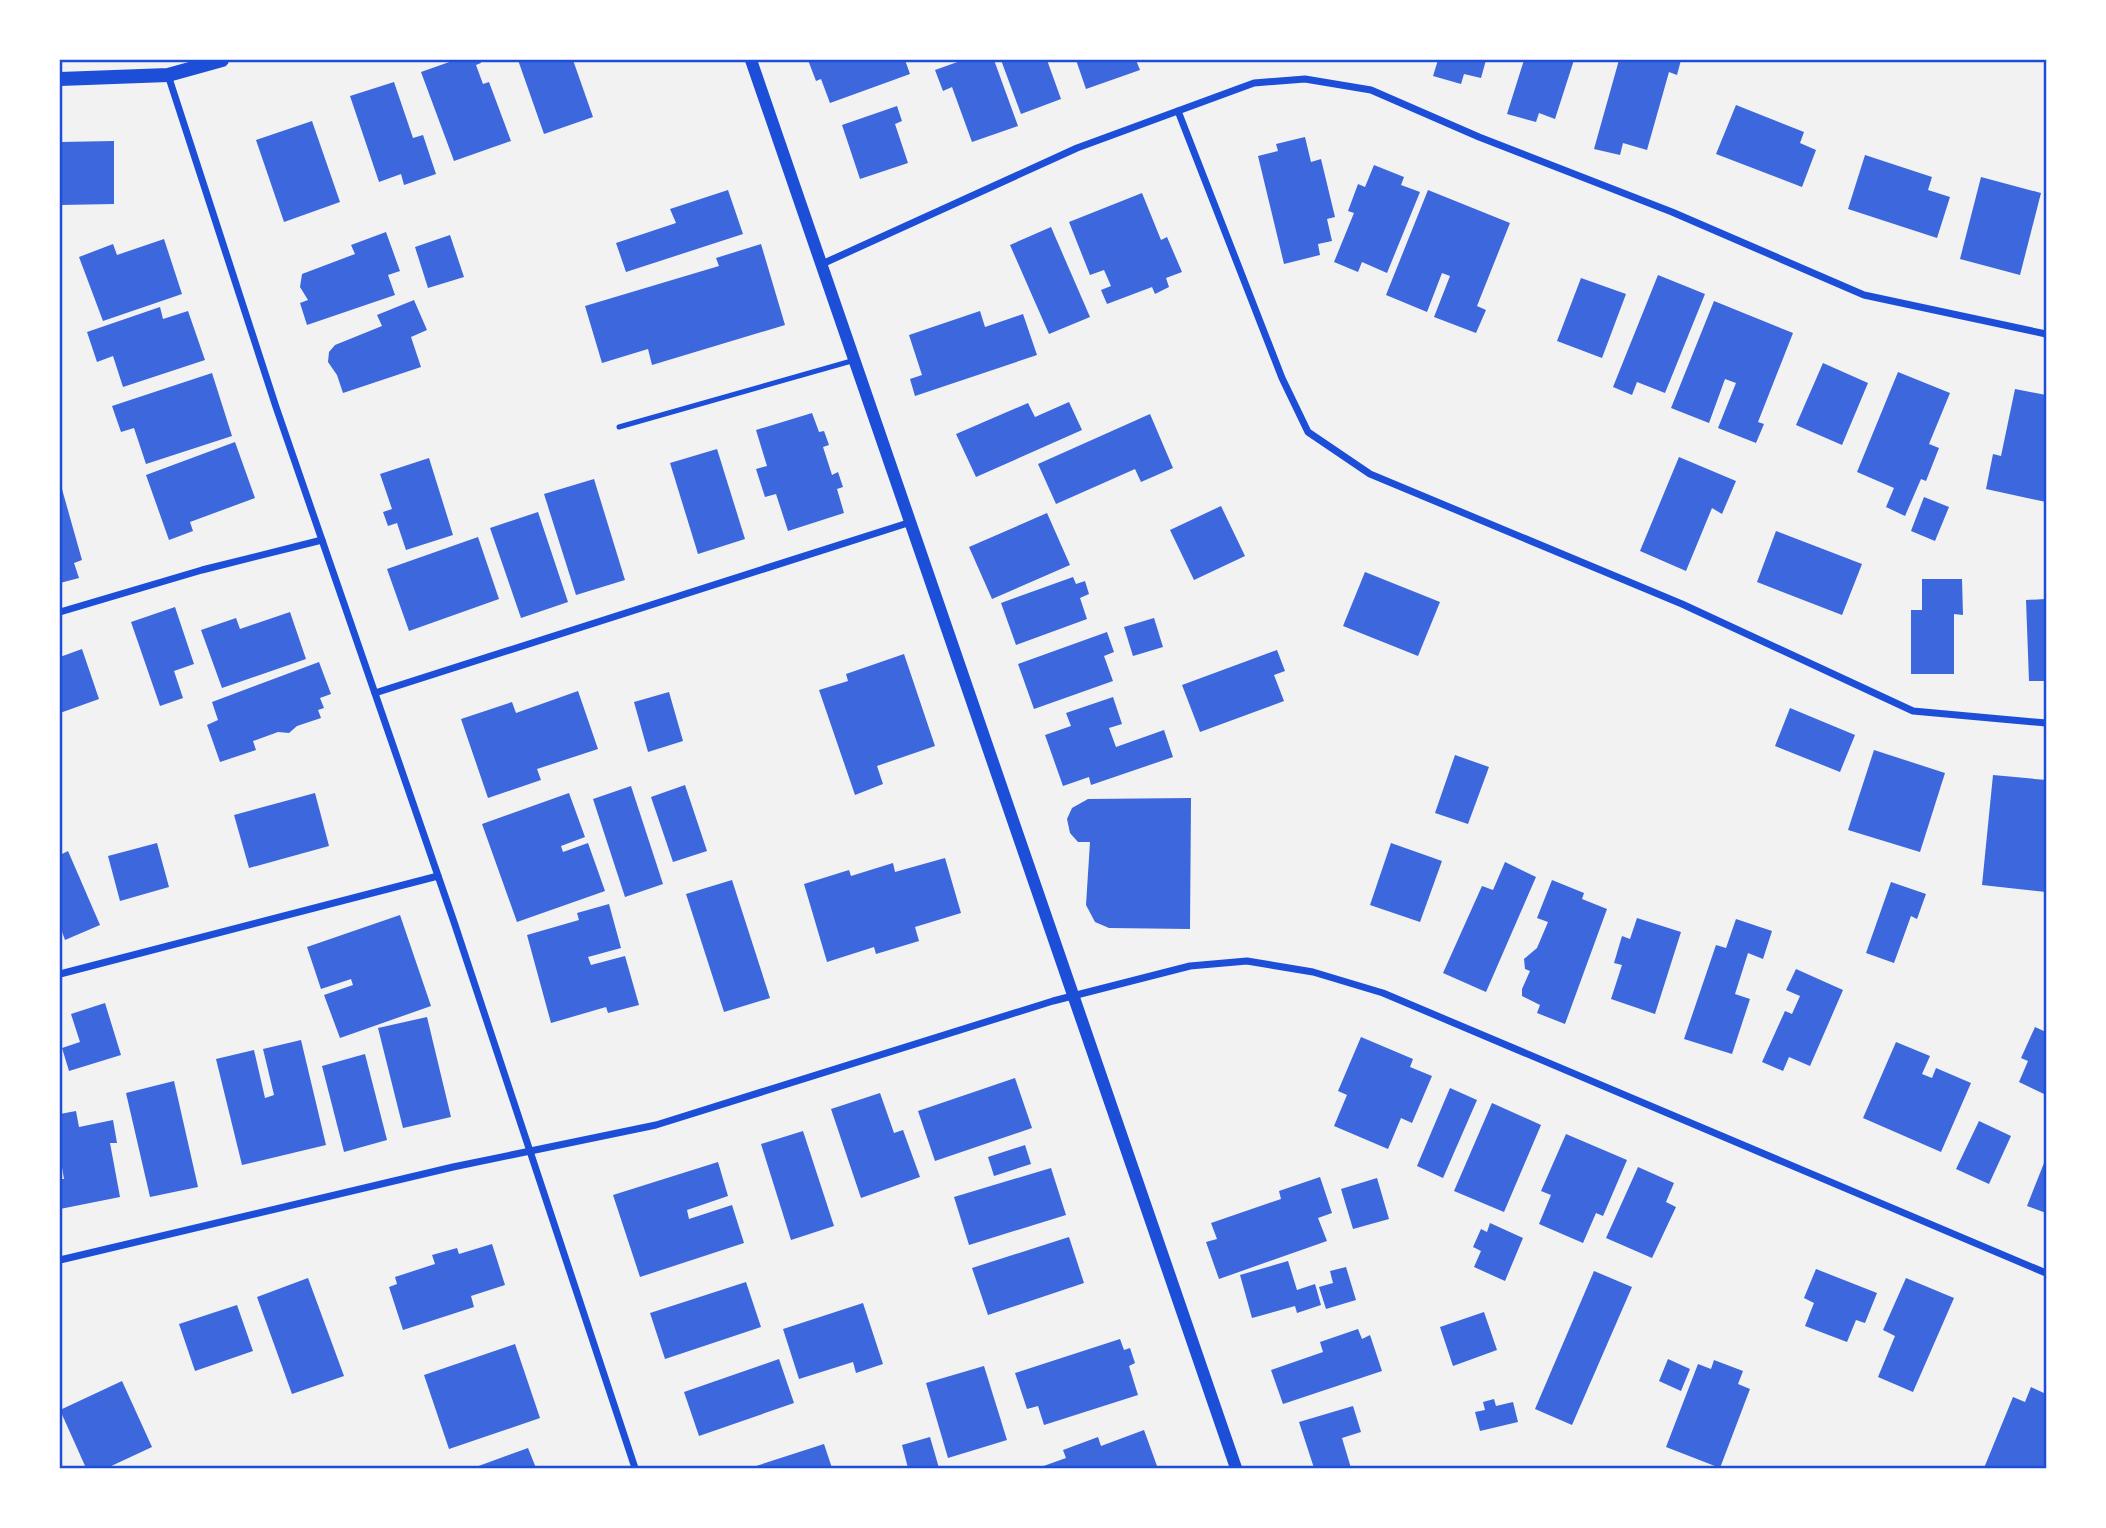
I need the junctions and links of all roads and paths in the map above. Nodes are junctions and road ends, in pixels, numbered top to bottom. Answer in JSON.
{"nodes":[{"id":1,"x":222,"y":60,"type":"edge"},
{"id":2,"x":751,"y":60,"type":"edge"},
{"id":3,"x":168,"y":75,"type":"junction"},
{"id":4,"x":60,"y":79,"type":"edge"},
{"id":5,"x":1178,"y":111,"type":"junction"},
{"id":6,"x":822,"y":264,"type":"junction"},
{"id":7,"x":2046,"y":334,"type":"edge"},
{"id":8,"x":855,"y":360,"type":"junction"},
{"id":9,"x":619,"y":427,"type":"dead end"},
{"id":10,"x":911,"y":522,"type":"junction"},
{"id":11,"x":322,"y":540,"type":"junction"},
{"id":12,"x":60,"y":612,"type":"edge"},
{"id":13,"x":375,"y":693,"type":"junction"},
{"id":14,"x":2046,"y":723,"type":"edge"},
{"id":15,"x":438,"y":876,"type":"junction"},
{"id":16,"x":60,"y":974,"type":"edge"},
{"id":17,"x":1074,"y":996,"type":"junction"},
{"id":18,"x":530,"y":1151,"type":"junction"},
{"id":19,"x":60,"y":1260,"type":"edge"},
{"id":20,"x":2046,"y":1273,"type":"edge"},
{"id":21,"x":635,"y":1468,"type":"edge"},
{"id":22,"x":1236,"y":1468,"type":"edge"}],
"edges":[{"from":1,"to":3,"type":"main road"},
{"from":2,"to":6,"type":"street"},
{"from":3,"to":4,"type":"main road"},
{"from":3,"to":11,"type":"street"},
{"from":5,"to":6,"type":"street"},
{"from":5,"to":7,"type":"street"},
{"from":5,"to":14,"type":"street"},
{"from":6,"to":8,"type":"street"},
{"from":8,"to":9,"type":"lane"},
{"from":8,"to":10,"type":"street"},
{"from":10,"to":13,"type":"street"},
{"from":10,"to":17,"type":"street"},
{"from":11,"to":12,"type":"street"},
{"from":11,"to":13,"type":"street"},
{"from":13,"to":15,"type":"street"},
{"from":15,"to":16,"type":"street"},
{"from":15,"to":18,"type":"street"},
{"from":17,"to":18,"type":"street"},
{"from":17,"to":20,"type":"street"},
{"from":17,"to":22,"type":"street"},
{"from":18,"to":19,"type":"street"},
{"from":18,"to":21,"type":"street"}]}
